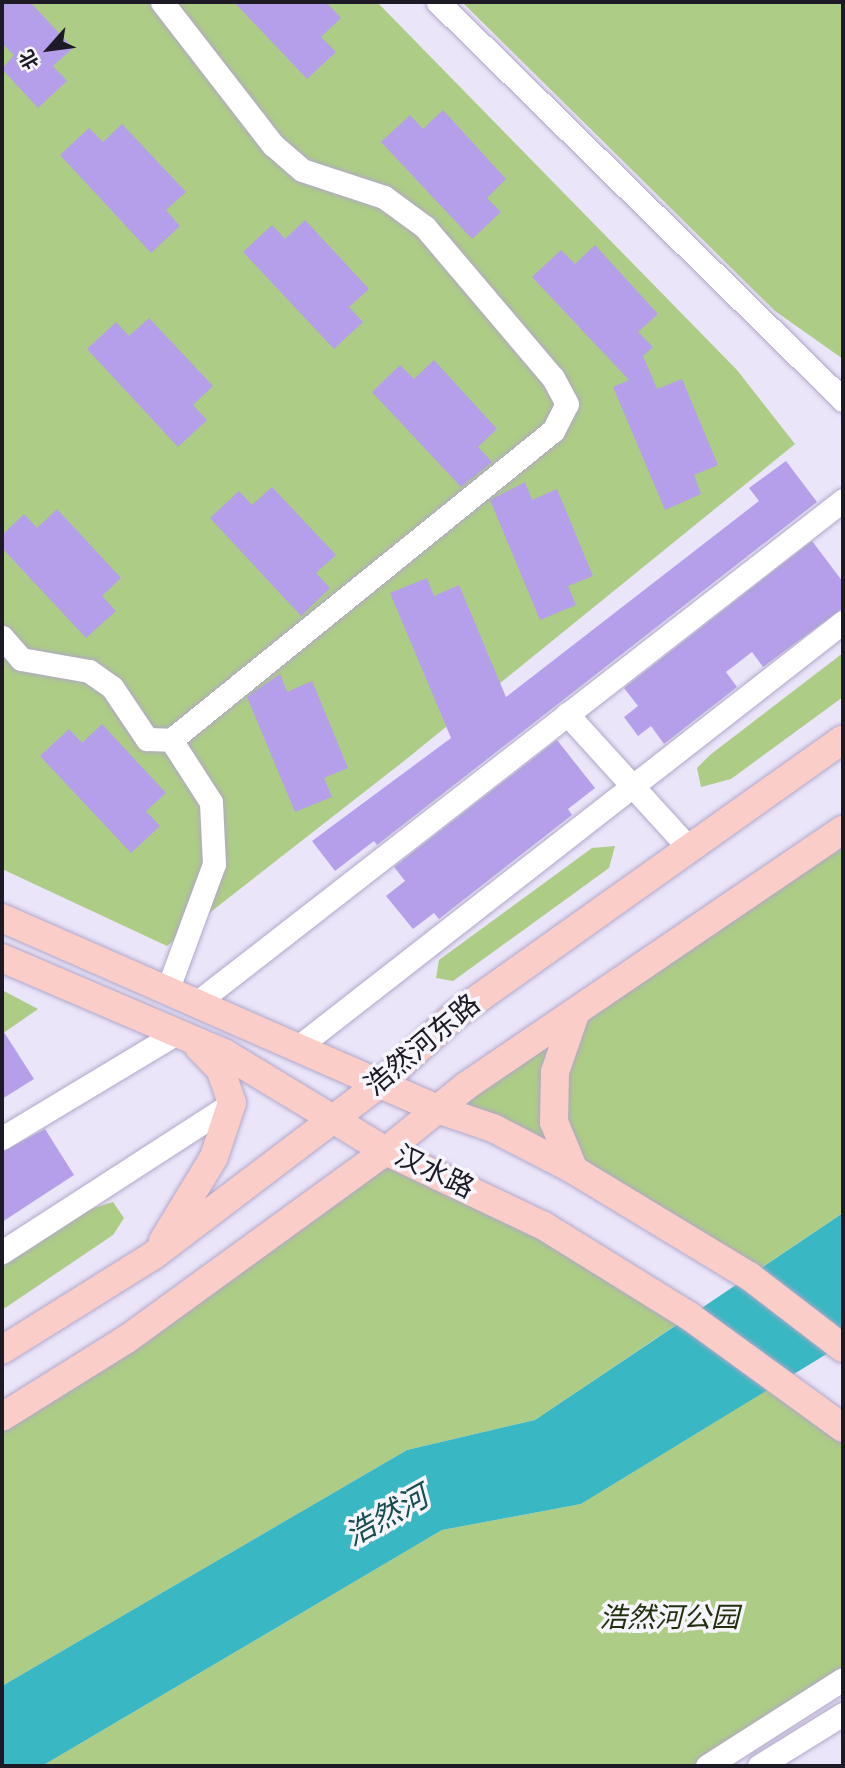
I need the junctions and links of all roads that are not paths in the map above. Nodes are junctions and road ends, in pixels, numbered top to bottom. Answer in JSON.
{"nodes":[{"id":1,"x":162,"y":2,"type":"edge"},
{"id":2,"x":438,"y":2,"type":"edge"},
{"id":3,"x":843,"y":400,"type":"edge"},
{"id":4,"x":843,"y":500,"type":"edge"},
{"id":5,"x":843,"y":622,"type":"edge"},
{"id":6,"x":2,"y":637,"type":"edge"},
{"id":7,"x":568,"y":714,"type":"junction"},
{"id":8,"x":843,"y":739,"type":"edge"},
{"id":9,"x":171,"y":740,"type":"junction"},
{"id":10,"x":633,"y":786,"type":"junction"},
{"id":11,"x":843,"y":830,"type":"edge"},
{"id":12,"x":688,"y":847,"type":"junction"},
{"id":13,"x":2,"y":918,"type":"edge"},
{"id":14,"x":2,"y":958,"type":"edge"},
{"id":15,"x":167,"y":991,"type":"junction"},
{"id":16,"x":195,"y":1004,"type":"junction"},
{"id":17,"x":573,"y":1017,"type":"junction"},
{"id":18,"x":185,"y":1036,"type":"junction"},
{"id":19,"x":298,"y":1048,"type":"junction"},
{"id":20,"x":382,"y":1082,"type":"junction"},
{"id":21,"x":232,"y":1103,"type":"junction"},
{"id":22,"x":437,"y":1109,"type":"junction"},
{"id":23,"x":333,"y":1121,"type":"junction"},
{"id":24,"x":2,"y":1138,"type":"edge"},
{"id":25,"x":386,"y":1151,"type":"junction"},
{"id":26,"x":574,"y":1170,"type":"junction"},
{"id":27,"x":2,"y":1252,"type":"edge"},
{"id":28,"x":154,"y":1255,"type":"junction"},
{"id":29,"x":843,"y":1348,"type":"edge"},
{"id":30,"x":2,"y":1350,"type":"edge"},
{"id":31,"x":2,"y":1417,"type":"edge"},
{"id":32,"x":843,"y":1428,"type":"edge"},
{"id":33,"x":843,"y":1679,"type":"edge"},
{"id":34,"x":843,"y":1714,"type":"edge"},
{"id":35,"x":707,"y":1766,"type":"edge"},
{"id":36,"x":759,"y":1766,"type":"edge"}],
"edges":[{"from":1,"to":9,"type":"street"},
{"from":2,"to":3,"type":"street"},
{"from":4,"to":7,"type":"street"},
{"from":5,"to":10,"type":"street"},
{"from":6,"to":9,"type":"street"},
{"from":7,"to":10,"type":"street"},
{"from":7,"to":16,"type":"street"},
{"from":8,"to":12,"type":"main road","name":"浩然河东路"},
{"from":9,"to":15,"type":"street"},
{"from":10,"to":12,"type":"street"},
{"from":10,"to":19,"type":"street"},
{"from":11,"to":17,"type":"main road","name":"浩然河东路"},
{"from":12,"to":20,"type":"main road","name":"浩然河东路"},
{"from":13,"to":15,"type":"main road"},
{"from":14,"to":18,"type":"main road","name":"汉水路"},
{"from":15,"to":16,"type":"main road"},
{"from":16,"to":19,"type":"main road"},
{"from":17,"to":22,"type":"main road","name":"浩然河东路"},
{"from":17,"to":26,"type":"main road"},
{"from":18,"to":21,"type":"main road"},
{"from":18,"to":23,"type":"main road","name":"汉水路"},
{"from":18,"to":24,"type":"street"},
{"from":19,"to":20,"type":"main road"},
{"from":20,"to":22,"type":"main road"},
{"from":20,"to":23,"type":"main road","name":"浩然河东路"},
{"from":21,"to":27,"type":"street"},
{"from":21,"to":28,"type":"main road"},
{"from":22,"to":25,"type":"main road","name":"浩然河东路"},
{"from":22,"to":26,"type":"main road"},
{"from":23,"to":25,"type":"main road","name":"汉水路"},
{"from":23,"to":28,"type":"main road","name":"浩然河东路"},
{"from":25,"to":31,"type":"main road","name":"浩然河东路"},
{"from":25,"to":32,"type":"main road","name":"汉水路"},
{"from":26,"to":29,"type":"main road"},
{"from":28,"to":30,"type":"main road","name":"浩然河东路"},
{"from":33,"to":35,"type":"street"},
{"from":34,"to":36,"type":"street"}]}
